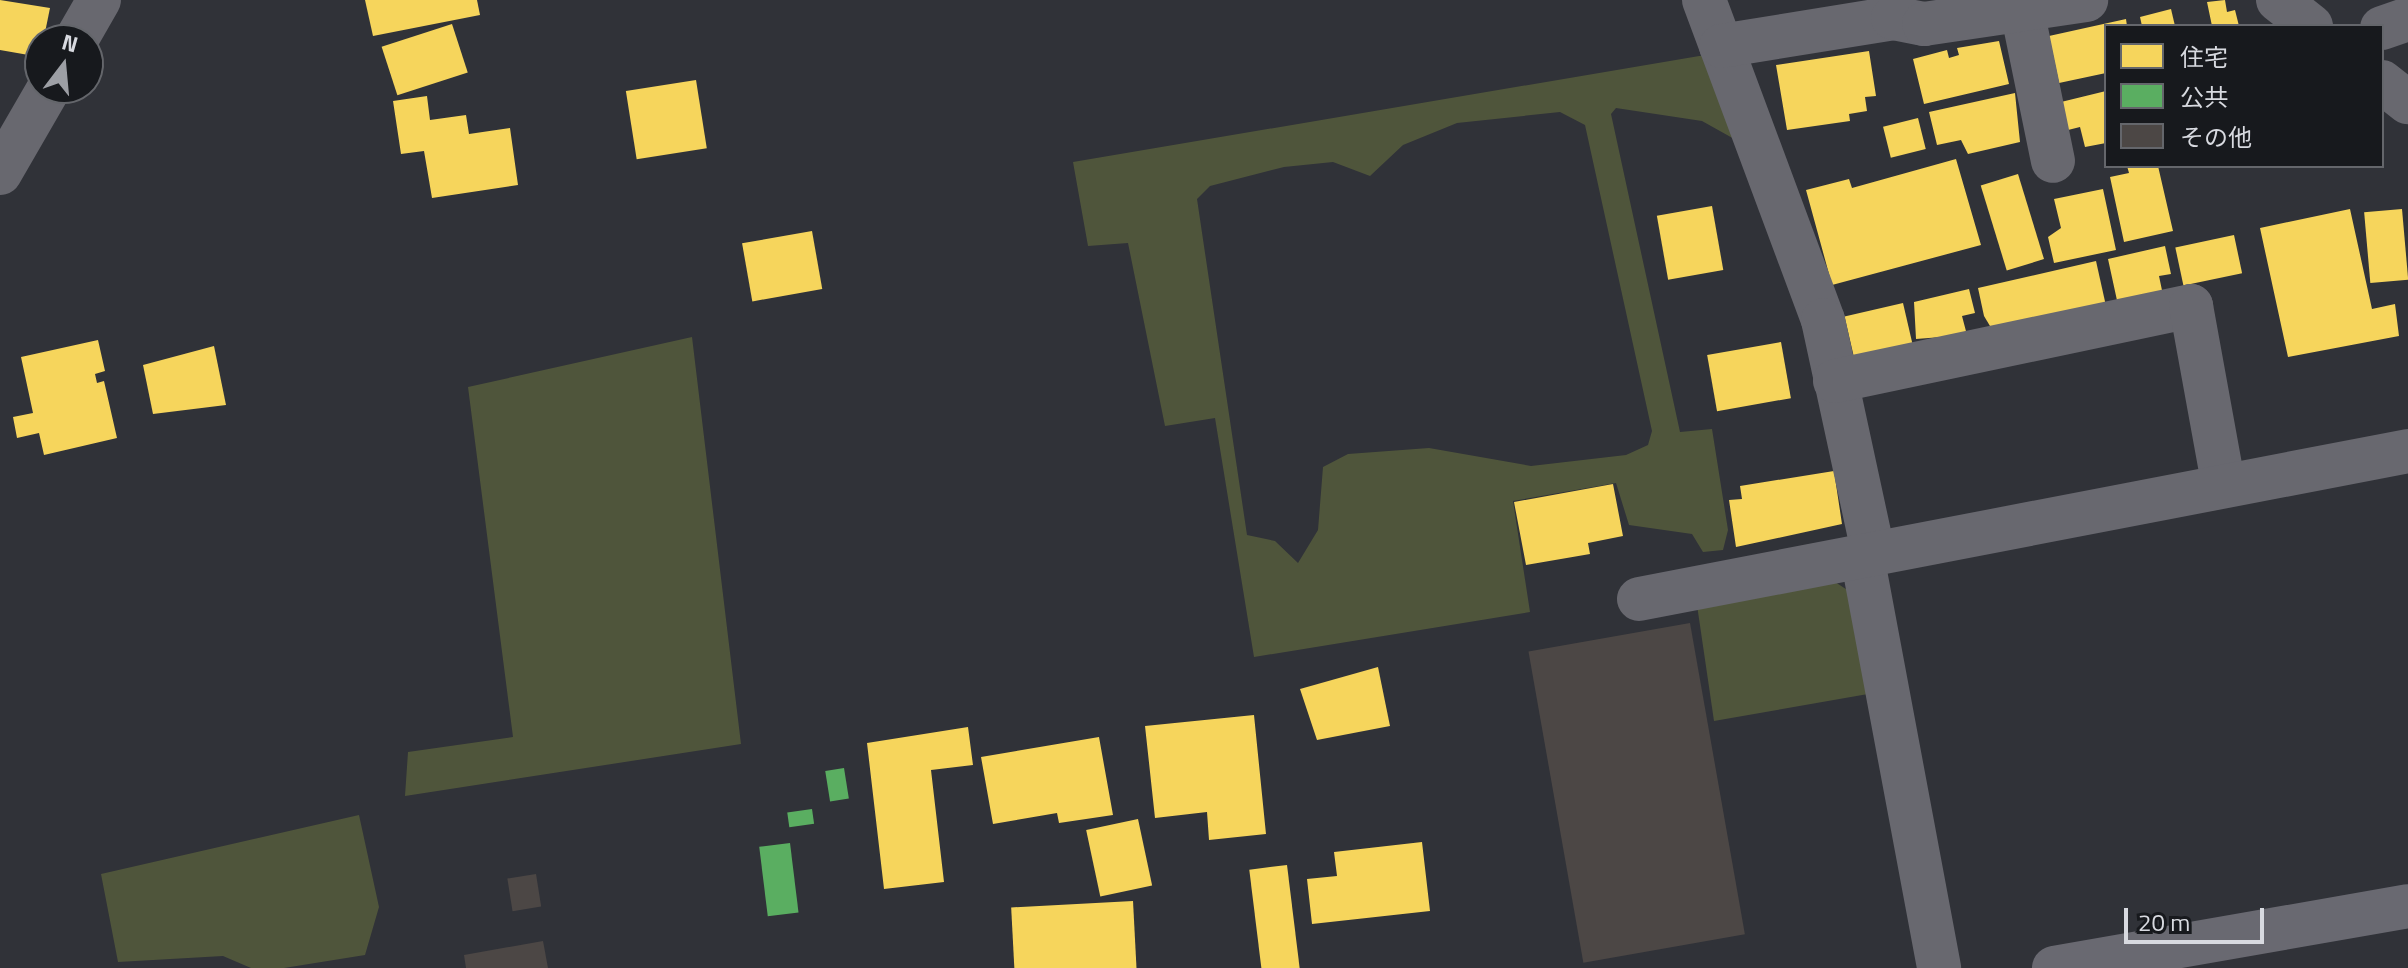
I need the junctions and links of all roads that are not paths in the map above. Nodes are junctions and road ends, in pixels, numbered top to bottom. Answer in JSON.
{"nodes":[{"id":1,"x":99,"y":0,"type":"edge"},
{"id":2,"x":1704,"y":0,"type":"edge"},
{"id":3,"x":2086,"y":0,"type":"edge"},
{"id":4,"x":2278,"y":0,"type":"edge"},
{"id":5,"x":2022,"y":10,"type":"junction"},
{"id":6,"x":2408,"y":19,"type":"edge"},
{"id":7,"x":85,"y":24,"type":"edge"},
{"id":8,"x":2308,"y":24,"type":"edge"},
{"id":9,"x":2384,"y":27,"type":"edge"},
{"id":10,"x":1721,"y":46,"type":"junction"},
{"id":11,"x":2384,"y":84,"type":"edge"},
{"id":12,"x":2408,"y":102,"type":"edge"},
{"id":13,"x":40,"y":104,"type":"edge"},
{"id":14,"x":2053,"y":161,"type":"dead end"},
{"id":15,"x":0,"y":173,"type":"edge"},
{"id":16,"x":1835,"y":381,"type":"junction"},
{"id":17,"x":2408,"y":451,"type":"edge"},
{"id":18,"x":2223,"y":482,"type":"junction"},
{"id":19,"x":1869,"y":558,"type":"junction"},
{"id":20,"x":1639,"y":599,"type":"dead end"},
{"id":21,"x":2408,"y":906,"type":"edge"},
{"id":22,"x":1939,"y":968,"type":"edge"},
{"id":23,"x":2054,"y":968,"type":"edge"}],
"edges":[{"from":1,"to":7,"type":"street"},
{"from":2,"to":10,"type":"street"},
{"from":3,"to":5,"type":"street"},
{"from":4,"to":8,"type":"street"},
{"from":5,"to":10,"type":"street"},
{"from":5,"to":14,"type":"street"},
{"from":6,"to":9,"type":"street"},
{"from":10,"to":16,"type":"street"},
{"from":11,"to":12,"type":"street"},
{"from":13,"to":15,"type":"street"},
{"from":16,"to":18,"type":"street"},
{"from":16,"to":19,"type":"street"},
{"from":17,"to":18,"type":"street"},
{"from":18,"to":19,"type":"street"},
{"from":19,"to":20,"type":"street"},
{"from":19,"to":22,"type":"street"},
{"from":21,"to":23,"type":"main road"}]}
